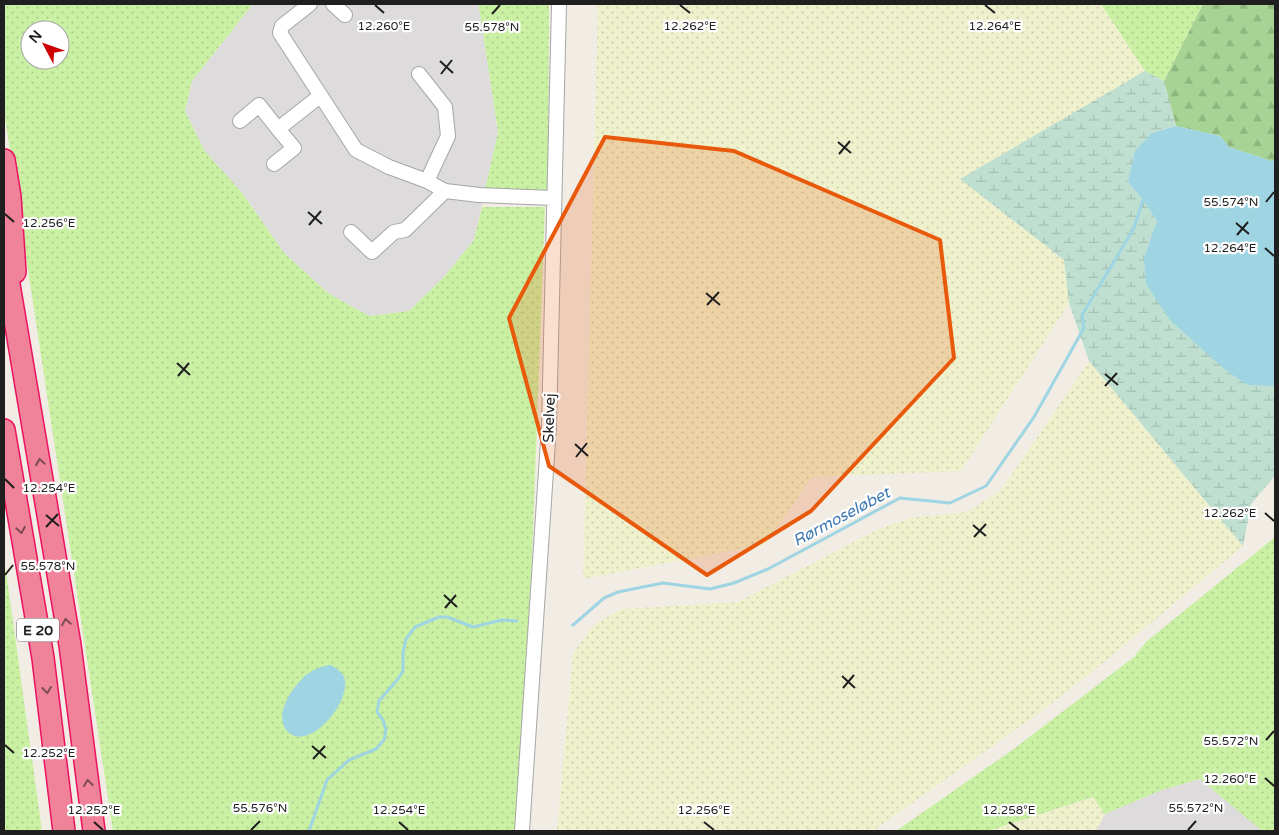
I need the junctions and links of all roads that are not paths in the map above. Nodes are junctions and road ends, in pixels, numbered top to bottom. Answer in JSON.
{"nodes":[{"id":1,"x":310,"y":4,"type":"edge"},
{"id":2,"x":333,"y":4,"type":"edge"},
{"id":3,"x":559,"y":4,"type":"edge"},
{"id":4,"x":345,"y":14,"type":"dead end"},
{"id":5,"x":419,"y":74,"type":"dead end"},
{"id":6,"x":320,"y":96,"type":"junction"},
{"id":7,"x":240,"y":121,"type":"dead end"},
{"id":8,"x":278,"y":129,"type":"junction"},
{"id":9,"x":4,"y":160,"type":"edge"},
{"id":10,"x":274,"y":164,"type":"dead end"},
{"id":11,"x":427,"y":181,"type":"junction"},
{"id":12,"x":445,"y":191,"type":"junction"},
{"id":13,"x":554,"y":198,"type":"junction"},
{"id":14,"x":351,"y":232,"type":"dead end"},
{"id":15,"x":4,"y":255,"type":"edge"},
{"id":16,"x":21,"y":347,"type":"junction"},
{"id":17,"x":4,"y":430,"type":"edge"},
{"id":18,"x":64,"y":831,"type":"edge"},
{"id":19,"x":94,"y":831,"type":"edge"},
{"id":20,"x":522,"y":831,"type":"edge"}],
"edges":[{"from":1,"to":6,"type":"street"},
{"from":2,"to":4,"type":"street"},
{"from":3,"to":13,"type":"street","name":"Skelvej"},
{"from":5,"to":11,"type":"street"},
{"from":6,"to":8,"type":"street"},
{"from":6,"to":11,"type":"street"},
{"from":7,"to":8,"type":"street"},
{"from":8,"to":10,"type":"street"},
{"from":9,"to":16,"type":"highway"},
{"from":11,"to":12,"type":"street"},
{"from":12,"to":13,"type":"street"},
{"from":12,"to":14,"type":"street"},
{"from":13,"to":20,"type":"street","name":"Skelvej"},
{"from":15,"to":16,"type":"highway","number":"E 20"},
{"from":19,"to":16,"type":"highway","number":"E 20","one_way":true},
{"from":17,"to":18,"type":"highway","number":"E 20","one_way":true}]}
